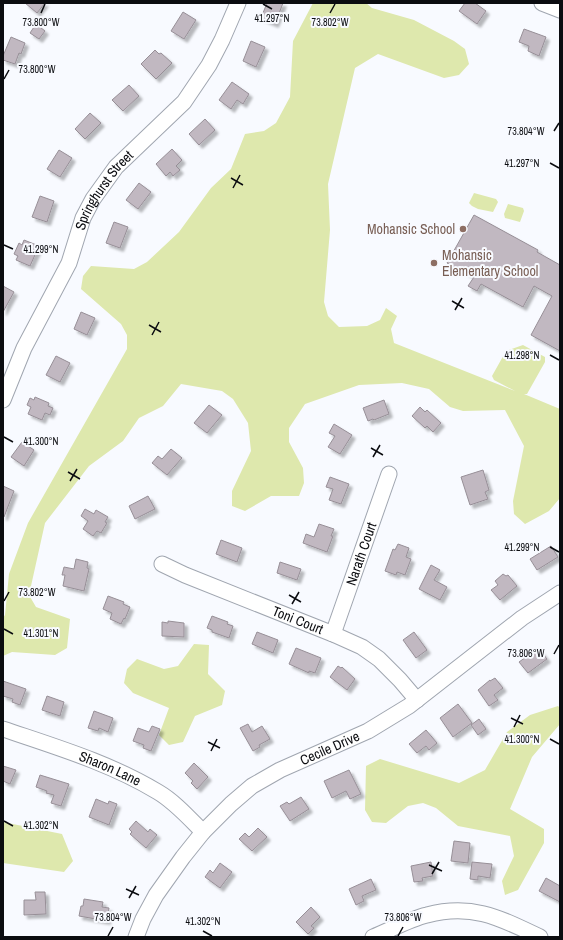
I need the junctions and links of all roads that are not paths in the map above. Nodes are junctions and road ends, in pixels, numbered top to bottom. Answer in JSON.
{"nodes":[{"id":1,"x":238,"y":3,"type":"edge"},
{"id":2,"x":542,"y":3,"type":"edge"},
{"id":3,"x":560,"y":10,"type":"edge"},
{"id":4,"x":3,"y":400,"type":"edge"},
{"id":5,"x":390,"y":474,"type":"dead end"},
{"id":6,"x":162,"y":564,"type":"dead end"},
{"id":7,"x":560,"y":593,"type":"edge"},
{"id":8,"x":333,"y":634,"type":"junction"},
{"id":9,"x":417,"y":700,"type":"junction"},
{"id":10,"x":3,"y":729,"type":"edge"},
{"id":11,"x":204,"y":832,"type":"junction"},
{"id":12,"x":136,"y":937,"type":"edge"},
{"id":13,"x":373,"y":937,"type":"edge"},
{"id":14,"x":540,"y":937,"type":"edge"}],
"edges":[{"from":1,"to":4,"type":"street","name":"Springhurst Street"},
{"from":2,"to":3,"type":"street"},
{"from":5,"to":8,"type":"street","name":"Narath Court"},
{"from":6,"to":8,"type":"street","name":"Toni Court"},
{"from":7,"to":9,"type":"street","name":"Cecile Drive"},
{"from":8,"to":9,"type":"street","name":"Toni Court"},
{"from":9,"to":11,"type":"street","name":"Cecile Drive"},
{"from":10,"to":11,"type":"street","name":"Sharon Lane"},
{"from":11,"to":12,"type":"street","name":"Cecile Drive"},
{"from":13,"to":14,"type":"street"}]}
